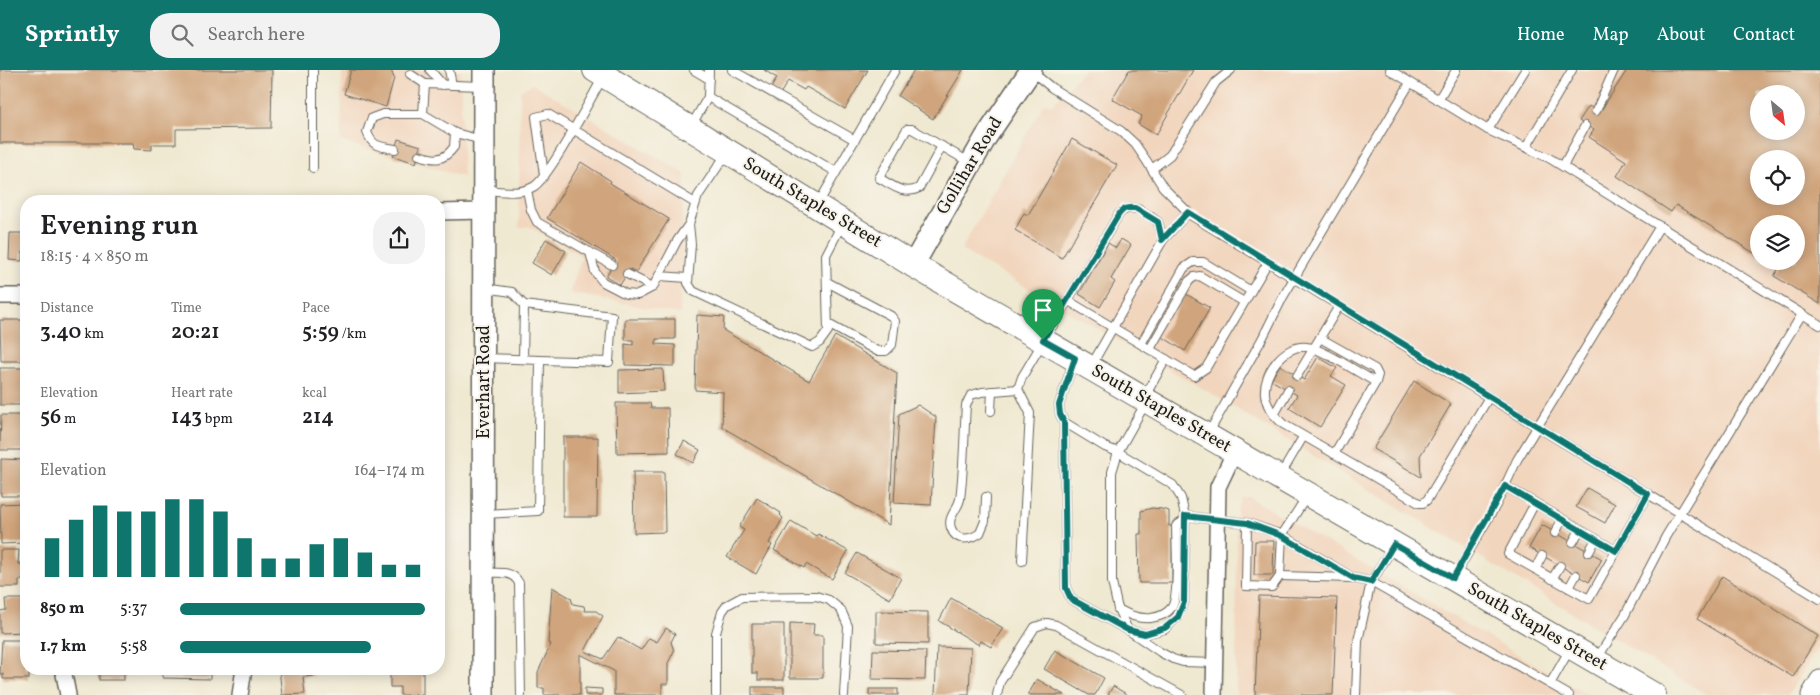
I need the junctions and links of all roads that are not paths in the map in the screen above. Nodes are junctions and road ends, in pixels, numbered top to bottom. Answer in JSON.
{"nodes":[{"id":1,"x":313,"y":70,"type":"edge"},
{"id":2,"x":430,"y":70,"type":"edge"},
{"id":3,"x":449,"y":70,"type":"edge"},
{"id":4,"x":694,"y":70,"type":"edge"},
{"id":5,"x":709,"y":70,"type":"edge"},
{"id":6,"x":732,"y":70,"type":"edge"},
{"id":7,"x":894,"y":70,"type":"edge"},
{"id":8,"x":1031,"y":70,"type":"edge"},
{"id":9,"x":1231,"y":70,"type":"edge"},
{"id":10,"x":1390,"y":70,"type":"edge"},
{"id":11,"x":1456,"y":70,"type":"edge"},
{"id":12,"x":1524,"y":70,"type":"edge"},
{"id":13,"x":1572,"y":70,"type":"edge"},
{"id":14,"x":1614,"y":70,"type":"edge"},
{"id":15,"x":599,"y":73,"type":"edge"},
{"id":16,"x":410,"y":74,"type":"dead end"},
{"id":17,"x":484,"y":78,"type":"edge"},
{"id":18,"x":708,"y":79,"type":"junction"},
{"id":19,"x":1410,"y":83,"type":"junction"},
{"id":20,"x":425,"y":84,"type":"junction"},
{"id":21,"x":443,"y":85,"type":"junction"},
{"id":22,"x":452,"y":85,"type":"junction"},
{"id":23,"x":708,"y":97,"type":"junction"},
{"id":24,"x":1438,"y":100,"type":"junction"},
{"id":25,"x":1596,"y":111,"type":"dead end"},
{"id":26,"x":423,"y":114,"type":"junction"},
{"id":27,"x":1586,"y":126,"type":"dead end"},
{"id":28,"x":690,"y":128,"type":"junction"},
{"id":29,"x":574,"y":129,"type":"junction"},
{"id":30,"x":1488,"y":130,"type":"junction"},
{"id":31,"x":455,"y":133,"type":"junction"},
{"id":32,"x":855,"y":140,"type":"junction"},
{"id":33,"x":484,"y":141,"type":"junction"},
{"id":34,"x":942,"y":146,"type":"junction"},
{"id":35,"x":1526,"y":146,"type":"junction"},
{"id":36,"x":395,"y":150,"type":"dead end"},
{"id":37,"x":728,"y":151,"type":"junction"},
{"id":38,"x":418,"y":155,"type":"dead end"},
{"id":39,"x":971,"y":163,"type":"junction"},
{"id":40,"x":1563,"y":166,"type":"junction"},
{"id":41,"x":313,"y":168,"type":"dead end"},
{"id":42,"x":1152,"y":169,"type":"junction"},
{"id":43,"x":836,"y":172,"type":"junction"},
{"id":44,"x":544,"y":175,"type":"junction"},
{"id":45,"x":527,"y":190,"type":"junction"},
{"id":46,"x":484,"y":200,"type":"junction"},
{"id":47,"x":695,"y":203,"type":"junction"},
{"id":48,"x":817,"y":206,"type":"junction"},
{"id":49,"x":445,"y":210,"type":"edge"},
{"id":50,"x":1188,"y":212,"type":"junction"},
{"id":51,"x":843,"y":222,"type":"junction"},
{"id":52,"x":689,"y":224,"type":"junction"},
{"id":53,"x":1660,"y":226,"type":"junction"},
{"id":54,"x":1162,"y":240,"type":"junction"},
{"id":55,"x":590,"y":252,"type":"junction"},
{"id":56,"x":1268,"y":262,"type":"junction"},
{"id":57,"x":913,"y":264,"type":"junction"},
{"id":58,"x":612,"y":265,"type":"dead end"},
{"id":59,"x":627,"y":274,"type":"dead end"},
{"id":60,"x":659,"y":276,"type":"junction"},
{"id":61,"x":688,"y":278,"type":"junction"},
{"id":62,"x":1294,"y":278,"type":"junction"},
{"id":63,"x":827,"y":282,"type":"junction"},
{"id":64,"x":652,"y":287,"type":"junction"},
{"id":65,"x":484,"y":288,"type":"junction"},
{"id":66,"x":1251,"y":291,"type":"junction"},
{"id":67,"x":0,"y":296,"type":"edge"},
{"id":68,"x":20,"y":296,"type":"edge"},
{"id":69,"x":1067,"y":300,"type":"junction"},
{"id":70,"x":1244,"y":302,"type":"junction"},
{"id":71,"x":524,"y":305,"type":"junction"},
{"id":72,"x":1340,"y":306,"type":"junction"},
{"id":73,"x":1802,"y":314,"type":"junction"},
{"id":74,"x":828,"y":324,"type":"junction"},
{"id":75,"x":1820,"y":325,"type":"edge"},
{"id":76,"x":1113,"y":327,"type":"junction"},
{"id":77,"x":1320,"y":338,"type":"junction"},
{"id":78,"x":1043,"y":340,"type":"junction"},
{"id":79,"x":1141,"y":344,"type":"junction"},
{"id":80,"x":1314,"y":348,"type":"junction"},
{"id":81,"x":1150,"y":349,"type":"junction"},
{"id":82,"x":484,"y":358,"type":"junction"},
{"id":83,"x":523,"y":359,"type":"junction"},
{"id":84,"x":1166,"y":359,"type":"junction"},
{"id":85,"x":540,"y":360,"type":"junction"},
{"id":86,"x":1082,"y":363,"type":"junction"},
{"id":87,"x":1297,"y":376,"type":"dead end"},
{"id":88,"x":1376,"y":382,"type":"junction"},
{"id":89,"x":1018,"y":389,"type":"junction"},
{"id":90,"x":1288,"y":390,"type":"dead end"},
{"id":91,"x":992,"y":391,"type":"junction"},
{"id":92,"x":1489,"y":397,"type":"junction"},
{"id":93,"x":1146,"y":400,"type":"junction"},
{"id":94,"x":991,"y":411,"type":"dead end"},
{"id":95,"x":1274,"y":415,"type":"junction"},
{"id":96,"x":1064,"y":422,"type":"junction"},
{"id":97,"x":1537,"y":427,"type":"junction"},
{"id":98,"x":1207,"y":435,"type":"junction"},
{"id":99,"x":1303,"y":437,"type":"junction"},
{"id":100,"x":1118,"y":452,"type":"junction"},
{"id":101,"x":1235,"y":452,"type":"junction"},
{"id":102,"x":1334,"y":454,"type":"junction"},
{"id":103,"x":1280,"y":477,"type":"junction"},
{"id":104,"x":1505,"y":486,"type":"junction"},
{"id":105,"x":1308,"y":494,"type":"junction"},
{"id":106,"x":1648,"y":494,"type":"junction"},
{"id":107,"x":986,"y":497,"type":"dead end"},
{"id":108,"x":1535,"y":503,"type":"junction"},
{"id":109,"x":1679,"y":513,"type":"junction"},
{"id":110,"x":484,"y":514,"type":"junction"},
{"id":111,"x":1185,"y":518,"type":"junction"},
{"id":112,"x":1217,"y":519,"type":"junction"},
{"id":113,"x":1562,"y":520,"type":"junction"},
{"id":114,"x":1247,"y":523,"type":"junction"},
{"id":115,"x":1580,"y":530,"type":"junction"},
{"id":116,"x":1555,"y":533,"type":"dead end"},
{"id":117,"x":1282,"y":536,"type":"junction"},
{"id":118,"x":1596,"y":540,"type":"junction"},
{"id":119,"x":1573,"y":542,"type":"dead end"},
{"id":120,"x":1394,"y":544,"type":"junction"},
{"id":121,"x":1616,"y":551,"type":"junction"},
{"id":122,"x":1589,"y":552,"type":"dead end"},
{"id":123,"x":1542,"y":556,"type":"dead end"},
{"id":124,"x":1022,"y":561,"type":"dead end"},
{"id":125,"x":1560,"y":566,"type":"dead end"},
{"id":126,"x":1535,"y":569,"type":"junction"},
{"id":127,"x":483,"y":573,"type":"junction"},
{"id":128,"x":1576,"y":575,"type":"dead end"},
{"id":129,"x":1280,"y":576,"type":"junction"},
{"id":130,"x":1353,"y":578,"type":"junction"},
{"id":131,"x":1453,"y":578,"type":"junction"},
{"id":132,"x":1552,"y":579,"type":"junction"},
{"id":133,"x":1371,"y":582,"type":"junction"},
{"id":134,"x":1569,"y":588,"type":"junction"},
{"id":135,"x":1820,"y":599,"type":"edge"},
{"id":136,"x":1118,"y":609,"type":"junction"},
{"id":137,"x":1128,"y":630,"type":"junction"},
{"id":138,"x":1571,"y":647,"type":"junction"},
{"id":139,"x":1595,"y":661,"type":"junction"},
{"id":140,"x":1215,"y":662,"type":"junction"},
{"id":141,"x":64,"y":675,"type":"edge"},
{"id":142,"x":243,"y":675,"type":"edge"},
{"id":143,"x":1550,"y":684,"type":"junction"},
{"id":144,"x":1644,"y":692,"type":"edge"},
{"id":145,"x":68,"y":695,"type":"edge"},
{"id":146,"x":240,"y":695,"type":"edge"},
{"id":147,"x":483,"y":695,"type":"edge"},
{"id":148,"x":521,"y":695,"type":"edge"},
{"id":149,"x":716,"y":695,"type":"edge"},
{"id":150,"x":844,"y":695,"type":"edge"},
{"id":151,"x":997,"y":695,"type":"edge"},
{"id":152,"x":1182,"y":695,"type":"edge"},
{"id":153,"x":1214,"y":695,"type":"edge"},
{"id":154,"x":1356,"y":695,"type":"edge"},
{"id":155,"x":1569,"y":695,"type":"edge"}],
"edges":[{"from":1,"to":41,"type":"lane"},
{"from":2,"to":21,"type":"lane"},
{"from":3,"to":22,"type":"lane"},
{"from":4,"to":18,"type":"lane"},
{"from":5,"to":18,"type":"lane"},
{"from":6,"to":32,"type":"lane"},
{"from":7,"to":32,"type":"lane"},
{"from":8,"to":39,"type":"main road","name":"Gollihar Road"},
{"from":8,"to":42,"type":"lane"},
{"from":9,"to":42,"type":"lane"},
{"from":10,"to":19,"type":"lane"},
{"from":11,"to":24,"type":"lane"},
{"from":12,"to":30,"type":"lane"},
{"from":13,"to":35,"type":"lane"},
{"from":14,"to":25,"type":"lane"},
{"from":15,"to":28,"type":"main road","name":"South Staples Street"},
{"from":15,"to":29,"type":"lane"},
{"from":16,"to":20,"type":"lane"},
{"from":17,"to":22,"type":"lane"},
{"from":17,"to":33,"type":"main road","name":"Everhart Road"},
{"from":18,"to":23,"type":"lane"},
{"from":19,"to":24,"type":"lane"},
{"from":19,"to":62,"type":"lane"},
{"from":20,"to":21,"type":"lane"},
{"from":20,"to":26,"type":"lane"},
{"from":21,"to":22,"type":"lane"},
{"from":23,"to":28,"type":"lane"},
{"from":23,"to":43,"type":"lane"},
{"from":24,"to":30,"type":"lane"},
{"from":26,"to":31,"type":"lane"},
{"from":26,"to":36,"type":"lane"},
{"from":27,"to":40,"type":"lane"},
{"from":28,"to":37,"type":"main road","name":"South Staples Street"},
{"from":29,"to":44,"type":"lane"},
{"from":29,"to":44,"type":"lane"},
{"from":29,"to":47,"type":"lane"},
{"from":30,"to":35,"type":"lane"},
{"from":31,"to":33,"type":"lane"},
{"from":31,"to":38,"type":"lane"},
{"from":32,"to":43,"type":"lane"},
{"from":33,"to":46,"type":"main road","name":"Everhart Road"},
{"from":34,"to":34,"type":"lane"},
{"from":34,"to":39,"type":"lane"},
{"from":35,"to":40,"type":"lane"},
{"from":37,"to":47,"type":"lane"},
{"from":37,"to":48,"type":"main road","name":"South Staples Street"},
{"from":39,"to":57,"type":"main road","name":"Gollihar Road"},
{"from":40,"to":53,"type":"lane"},
{"from":42,"to":50,"type":"lane"},
{"from":43,"to":48,"type":"lane"},
{"from":44,"to":45,"type":"lane"},
{"from":45,"to":46,"type":"lane"},
{"from":45,"to":55,"type":"lane"},
{"from":46,"to":49,"type":"street"},
{"from":46,"to":65,"type":"main road","name":"Everhart Road"},
{"from":47,"to":52,"type":"lane"},
{"from":48,"to":51,"type":"main road","name":"South Staples Street"},
{"from":50,"to":54,"type":"lane"},
{"from":50,"to":56,"type":"lane"},
{"from":51,"to":57,"type":"main road","name":"South Staples Street"},
{"from":51,"to":63,"type":"lane"},
{"from":52,"to":60,"type":"lane"},
{"from":52,"to":61,"type":"lane"},
{"from":53,"to":73,"type":"lane"},
{"from":53,"to":97,"type":"lane"},
{"from":54,"to":69,"type":"lane"},
{"from":54,"to":76,"type":"lane"},
{"from":55,"to":58,"type":"lane"},
{"from":55,"to":64,"type":"lane"},
{"from":56,"to":62,"type":"lane"},
{"from":56,"to":66,"type":"lane"},
{"from":57,"to":78,"type":"main road","name":"South Staples Street"},
{"from":59,"to":64,"type":"lane"},
{"from":60,"to":61,"type":"lane"},
{"from":60,"to":64,"type":"lane"},
{"from":61,"to":74,"type":"lane"},
{"from":62,"to":72,"type":"lane"},
{"from":62,"to":98,"type":"lane"},
{"from":63,"to":74,"type":"lane"},
{"from":63,"to":74,"type":"lane"},
{"from":65,"to":71,"type":"lane"},
{"from":65,"to":82,"type":"main road","name":"Everhart Road"},
{"from":66,"to":70,"type":"lane"},
{"from":66,"to":79,"type":"lane"},
{"from":67,"to":68,"type":"street"},
{"from":69,"to":76,"type":"lane"},
{"from":69,"to":78,"type":"lane"},
{"from":70,"to":81,"type":"lane"},
{"from":70,"to":84,"type":"lane"},
{"from":71,"to":83,"type":"lane"},
{"from":71,"to":85,"type":"lane"},
{"from":72,"to":77,"type":"lane"},
{"from":72,"to":92,"type":"lane"},
{"from":73,"to":75,"type":"lane"},
{"from":73,"to":109,"type":"lane"},
{"from":76,"to":79,"type":"lane"},
{"from":76,"to":86,"type":"lane"},
{"from":77,"to":80,"type":"lane"},
{"from":77,"to":88,"type":"lane"},
{"from":78,"to":86,"type":"main road","name":"South Staples Street"},
{"from":78,"to":89,"type":"lane"},
{"from":79,"to":81,"type":"lane"},
{"from":80,"to":87,"type":"lane"},
{"from":80,"to":88,"type":"lane"},
{"from":80,"to":95,"type":"lane"},
{"from":81,"to":84,"type":"lane"},
{"from":82,"to":83,"type":"lane"},
{"from":82,"to":110,"type":"main road","name":"Everhart Road"},
{"from":83,"to":85,"type":"lane"},
{"from":84,"to":93,"type":"lane"},
{"from":85,"to":110,"type":"lane"},
{"from":86,"to":93,"type":"main road","name":"South Staples Street"},
{"from":86,"to":96,"type":"lane"},
{"from":88,"to":102,"type":"lane"},
{"from":89,"to":91,"type":"lane"},
{"from":89,"to":124,"type":"lane"},
{"from":90,"to":95,"type":"lane"},
{"from":91,"to":94,"type":"lane"},
{"from":91,"to":107,"type":"lane"},
{"from":92,"to":97,"type":"lane"},
{"from":92,"to":102,"type":"lane"},
{"from":93,"to":98,"type":"main road","name":"South Staples Street"},
{"from":93,"to":100,"type":"lane"},
{"from":95,"to":99,"type":"lane"},
{"from":96,"to":100,"type":"lane"},
{"from":96,"to":137,"type":"lane"},
{"from":97,"to":104,"type":"lane"},
{"from":97,"to":106,"type":"lane"},
{"from":98,"to":101,"type":"main road","name":"South Staples Street"},
{"from":99,"to":102,"type":"lane"},
{"from":99,"to":103,"type":"lane"},
{"from":100,"to":111,"type":"lane"},
{"from":100,"to":136,"type":"lane"},
{"from":101,"to":103,"type":"main road","name":"South Staples Street"},
{"from":101,"to":112,"type":"street"},
{"from":103,"to":105,"type":"main road","name":"South Staples Street"},
{"from":104,"to":108,"type":"lane"},
{"from":104,"to":131,"type":"lane"},
{"from":105,"to":117,"type":"lane"},
{"from":105,"to":120,"type":"main road","name":"South Staples Street"},
{"from":106,"to":109,"type":"lane"},
{"from":106,"to":121,"type":"lane"},
{"from":108,"to":113,"type":"lane"},
{"from":108,"to":126,"type":"lane"},
{"from":109,"to":135,"type":"lane"},
{"from":109,"to":139,"type":"lane"},
{"from":110,"to":127,"type":"main road","name":"Everhart Road"},
{"from":111,"to":112,"type":"lane"},
{"from":111,"to":136,"type":"lane"},
{"from":111,"to":137,"type":"lane"},
{"from":112,"to":114,"type":"lane"},
{"from":112,"to":140,"type":"street"},
{"from":113,"to":115,"type":"lane"},
{"from":113,"to":116,"type":"lane"},
{"from":114,"to":117,"type":"lane"},
{"from":114,"to":129,"type":"lane"},
{"from":115,"to":118,"type":"lane"},
{"from":115,"to":119,"type":"lane"},
{"from":117,"to":129,"type":"lane"},
{"from":117,"to":130,"type":"lane"},
{"from":118,"to":121,"type":"lane"},
{"from":118,"to":122,"type":"lane"},
{"from":120,"to":131,"type":"main road","name":"South Staples Street"},
{"from":120,"to":133,"type":"lane"},
{"from":121,"to":134,"type":"lane"},
{"from":123,"to":126,"type":"lane"},
{"from":125,"to":132,"type":"lane"},
{"from":126,"to":132,"type":"lane"},
{"from":127,"to":147,"type":"main road","name":"Everhart Road"},
{"from":127,"to":148,"type":"lane"},
{"from":128,"to":134,"type":"lane"},
{"from":129,"to":130,"type":"lane"},
{"from":130,"to":133,"type":"lane"},
{"from":131,"to":138,"type":"main road","name":"South Staples Street"},
{"from":132,"to":134,"type":"lane"},
{"from":133,"to":143,"type":"lane"},
{"from":133,"to":154,"type":"lane"},
{"from":136,"to":137,"type":"lane"},
{"from":137,"to":140,"type":"lane"},
{"from":138,"to":139,"type":"main road","name":"South Staples Street"},
{"from":138,"to":143,"type":"lane"},
{"from":139,"to":144,"type":"main road","name":"South Staples Street"},
{"from":140,"to":153,"type":"street"},
{"from":141,"to":145,"type":"street"},
{"from":142,"to":146,"type":"street"},
{"from":143,"to":155,"type":"lane"},
{"from":149,"to":150,"type":"lane"},
{"from":151,"to":152,"type":"lane"}]}
